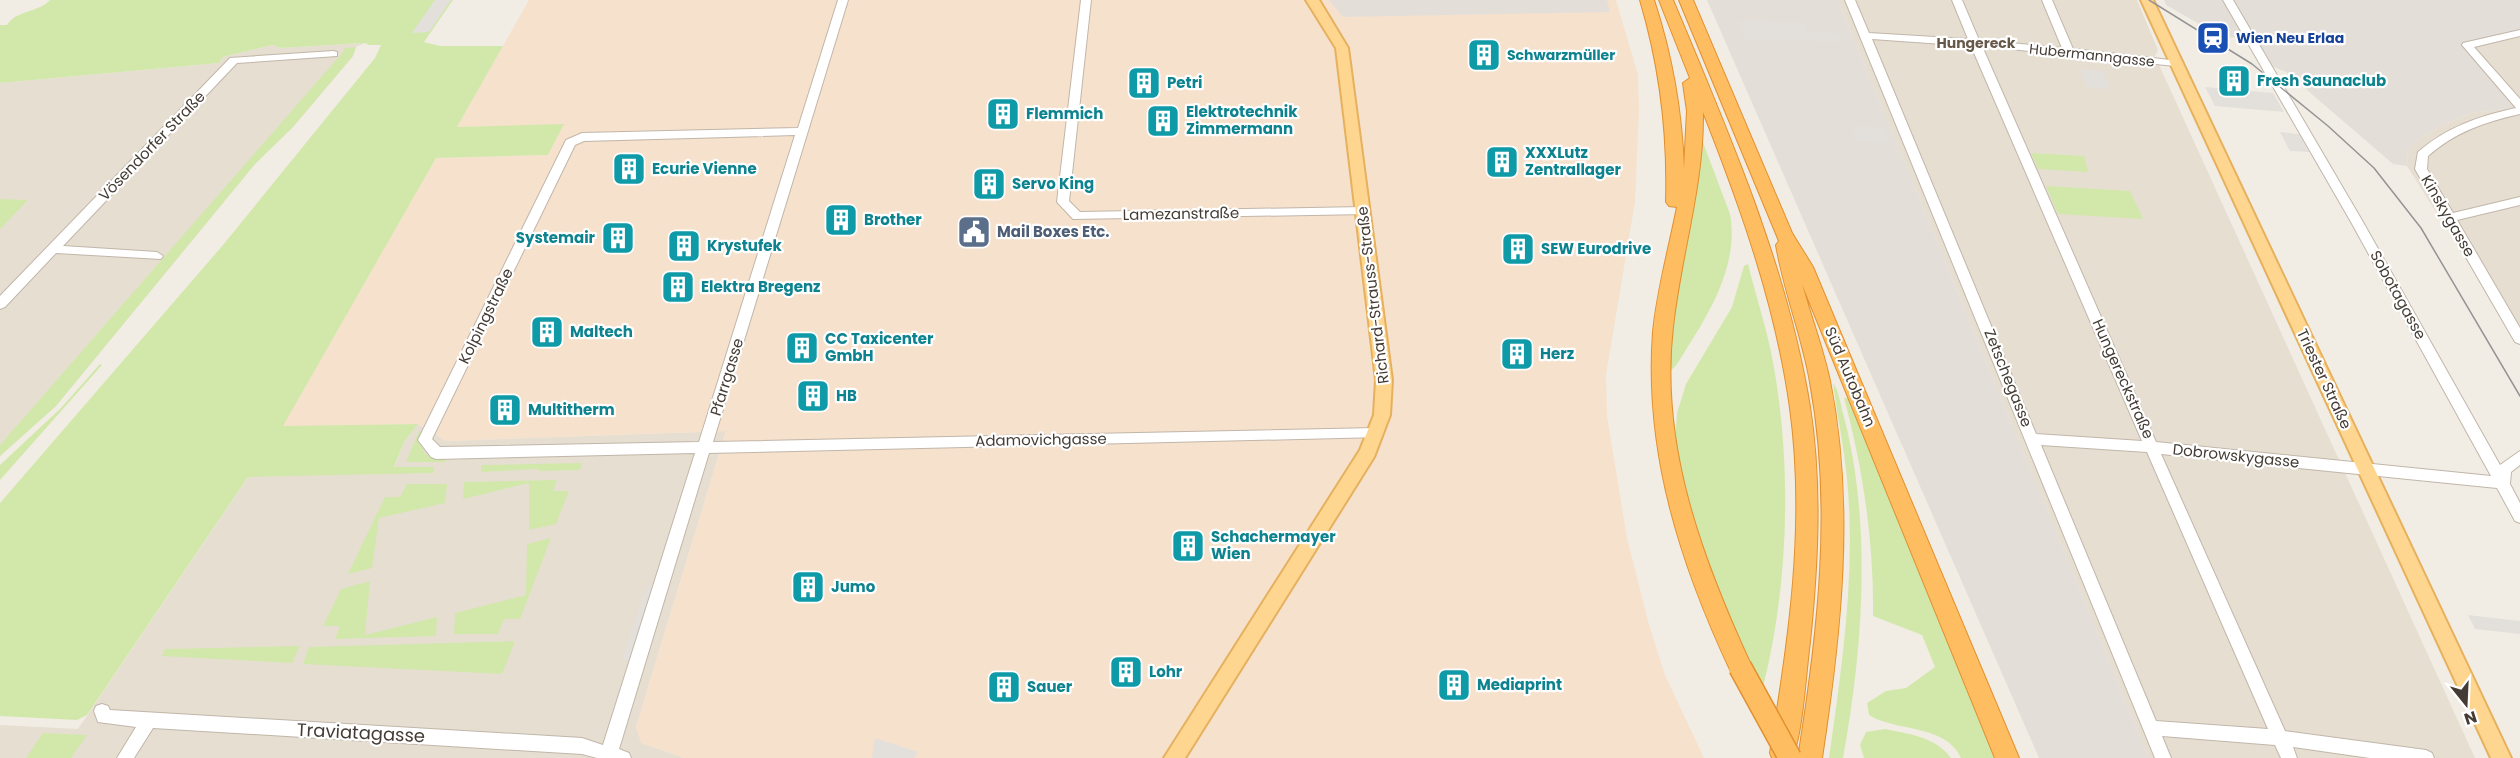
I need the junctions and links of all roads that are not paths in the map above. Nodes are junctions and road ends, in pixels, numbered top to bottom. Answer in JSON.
{"nodes":[{"id":1,"x":843,"y":0,"type":"edge"},
{"id":2,"x":1086,"y":0,"type":"edge"},
{"id":3,"x":1312,"y":0,"type":"edge"},
{"id":4,"x":1647,"y":0,"type":"edge"},
{"id":5,"x":1666,"y":0,"type":"edge"},
{"id":6,"x":1686,"y":0,"type":"edge"},
{"id":7,"x":1850,"y":0,"type":"edge"},
{"id":8,"x":1958,"y":0,"type":"edge"},
{"id":9,"x":2047,"y":0,"type":"edge"},
{"id":10,"x":2147,"y":0,"type":"edge"},
{"id":11,"x":2228,"y":0,"type":"edge"},
{"id":12,"x":2520,"y":33,"type":"edge"},
{"id":13,"x":1866,"y":36,"type":"junction"},
{"id":14,"x":1683,"y":42,"type":"junction"},
{"id":15,"x":1977,"y":43,"type":"junction"},
{"id":16,"x":2069,"y":52,"type":"junction"},
{"id":17,"x":333,"y":54,"type":"dead end"},
{"id":18,"x":2175,"y":63,"type":"junction"},
{"id":19,"x":2520,"y":109,"type":"edge"},
{"id":20,"x":801,"y":131,"type":"junction"},
{"id":21,"x":2520,"y":201,"type":"edge"},
{"id":22,"x":1363,"y":211,"type":"junction"},
{"id":23,"x":2450,"y":218,"type":"junction"},
{"id":24,"x":1783,"y":234,"type":"junction"},
{"id":25,"x":52,"y":249,"type":"junction"},
{"id":26,"x":157,"y":255,"type":"dead end"},
{"id":27,"x":1670,"y":282,"type":"junction"},
{"id":28,"x":0,"y":304,"type":"edge"},
{"id":29,"x":2520,"y":311,"type":"edge"},
{"id":30,"x":2506,"y":314,"type":"junction"},
{"id":31,"x":2520,"y":339,"type":"edge"},
{"id":32,"x":1376,"y":433,"type":"junction"},
{"id":33,"x":2033,"y":439,"type":"junction"},
{"id":34,"x":706,"y":446,"type":"junction"},
{"id":35,"x":2153,"y":447,"type":"junction"},
{"id":36,"x":2520,"y":456,"type":"edge"},
{"id":37,"x":2366,"y":470,"type":"junction"},
{"id":38,"x":2503,"y":483,"type":"junction"},
{"id":39,"x":2520,"y":518,"type":"edge"},
{"id":40,"x":102,"y":711,"type":"dead end"},
{"id":41,"x":149,"y":720,"type":"junction"},
{"id":42,"x":2151,"y":728,"type":"junction"},
{"id":43,"x":2282,"y":738,"type":"junction"},
{"id":44,"x":616,"y":755,"type":"edge"},
{"id":45,"x":125,"y":758,"type":"edge"},
{"id":46,"x":1174,"y":758,"type":"edge"},
{"id":47,"x":1781,"y":758,"type":"edge"},
{"id":48,"x":1790,"y":758,"type":"edge"},
{"id":49,"x":1810,"y":758,"type":"edge"},
{"id":50,"x":2007,"y":758,"type":"edge"},
{"id":51,"x":2163,"y":758,"type":"edge"},
{"id":52,"x":2289,"y":758,"type":"edge"},
{"id":53,"x":2426,"y":758,"type":"edge"},
{"id":54,"x":2500,"y":758,"type":"edge"}],
"edges":[{"from":1,"to":20,"type":"street","name":"Pfarrgasse"},
{"from":2,"to":22,"type":"street","name":"Lamezanstraße"},
{"from":3,"to":22,"type":"main road","name":"Richard-Strauss-Straße"},
{"from":4,"to":27,"type":"highway"},
{"from":5,"to":14,"type":"highway"},
{"from":6,"to":24,"type":"highway","name":"Süd Autobahn"},
{"from":7,"to":13,"type":"street","name":"Zetschegasse"},
{"from":8,"to":15,"type":"street","name":"Hungereckstraße"},
{"from":9,"to":16,"type":"street"},
{"from":10,"to":18,"type":"main road","name":"Triester Straße"},
{"from":11,"to":38,"type":"street","name":"Sobotagasse"},
{"from":12,"to":19,"type":"street"},
{"from":13,"to":15,"type":"street","name":"Hubermanngasse"},
{"from":13,"to":33,"type":"street","name":"Zetschegasse"},
{"from":14,"to":27,"type":"highway"},
{"from":14,"to":47,"type":"highway"},
{"from":15,"to":16,"type":"street","name":"Hubermanngasse"},
{"from":15,"to":35,"type":"street","name":"Hungereckstraße"},
{"from":16,"to":18,"type":"street","name":"Hubermanngasse"},
{"from":17,"to":25,"type":"street","name":"Vösendorfer Straße"},
{"from":18,"to":37,"type":"main road","name":"Triester Straße"},
{"from":19,"to":23,"type":"street","name":"Kinskygasse"},
{"from":20,"to":34,"type":"street","name":"Pfarrgasse"},
{"from":20,"to":34,"type":"street","name":"Kolpingstraße"},
{"from":21,"to":23,"type":"street"},
{"from":22,"to":32,"type":"main road","name":"Richard-Strauss-Straße"},
{"from":23,"to":30,"type":"street","name":"Kinskygasse"},
{"from":24,"to":49,"type":"highway"},
{"from":24,"to":50,"type":"highway","name":"Süd Autobahn"},
{"from":25,"to":26,"type":"street"},
{"from":25,"to":28,"type":"street","name":"Vösendorfer Straße"},
{"from":27,"to":48,"type":"highway","bridge":true},
{"from":29,"to":30,"type":"street"},
{"from":30,"to":31,"type":"street","name":"Kinskygasse"},
{"from":32,"to":34,"type":"street","name":"Adamovichgasse"},
{"from":32,"to":46,"type":"main road","name":"Richard-Strauss-Straße"},
{"from":33,"to":35,"type":"street","name":"Dobrowskygasse"},
{"from":33,"to":42,"type":"street","name":"Zetschegasse"},
{"from":34,"to":44,"type":"street","name":"Pfarrgasse"},
{"from":35,"to":37,"type":"street","name":"Dobrowskygasse"},
{"from":35,"to":43,"type":"street","name":"Hungereckstraße"},
{"from":36,"to":38,"type":"street"},
{"from":37,"to":38,"type":"street","name":"Dobrowskygasse"},
{"from":37,"to":54,"type":"main road","name":"Triester Straße"},
{"from":38,"to":39,"type":"street","name":"Sobotagasse"},
{"from":40,"to":41,"type":"street","name":"Traviatagasse"},
{"from":41,"to":44,"type":"street","name":"Traviatagasse"},
{"from":41,"to":45,"type":"street"},
{"from":42,"to":43,"type":"street"},
{"from":42,"to":51,"type":"street","name":"Zetschegasse"},
{"from":43,"to":52,"type":"street","name":"Hungereckstraße"},
{"from":43,"to":53,"type":"street"}]}
